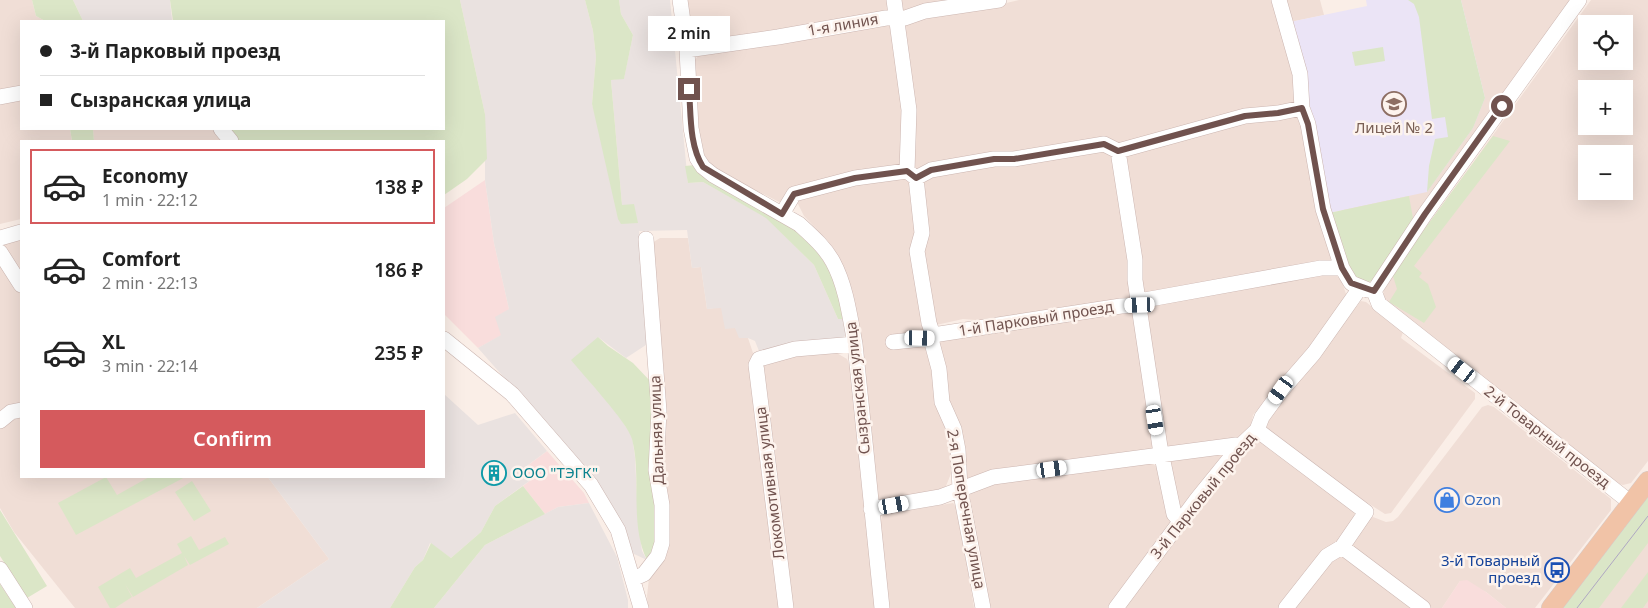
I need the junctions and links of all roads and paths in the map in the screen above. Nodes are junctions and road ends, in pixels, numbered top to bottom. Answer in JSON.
{"nodes":[{"id":1,"x":680,"y":0,"type":"edge"},
{"id":2,"x":894,"y":0,"type":"edge"},
{"id":3,"x":1000,"y":0,"type":"edge"},
{"id":4,"x":1279,"y":0,"type":"edge"},
{"id":5,"x":1579,"y":0,"type":"edge"},
{"id":6,"x":896,"y":18,"type":"junction"},
{"id":7,"x":687,"y":50,"type":"junction"},
{"id":8,"x":20,"y":93,"type":"edge"},
{"id":9,"x":0,"y":97,"type":"edge"},
{"id":10,"x":1302,"y":108,"type":"junction"},
{"id":11,"x":222,"y":130,"type":"edge"},
{"id":12,"x":230,"y":140,"type":"edge"},
{"id":13,"x":1118,"y":151,"type":"junction"},
{"id":14,"x":912,"y":174,"type":"junction"},
{"id":15,"x":782,"y":214,"type":"junction"},
{"id":16,"x":20,"y":232,"type":"edge"},
{"id":17,"x":0,"y":238,"type":"edge"},
{"id":18,"x":646,"y":239,"type":"dead end"},
{"id":19,"x":0,"y":252,"type":"edge"},
{"id":20,"x":1342,"y":268,"type":"junction"},
{"id":21,"x":20,"y":283,"type":"edge"},
{"id":22,"x":1367,"y":290,"type":"junction"},
{"id":23,"x":1140,"y":303,"type":"junction"},
{"id":24,"x":932,"y":336,"type":"junction"},
{"id":25,"x":445,"y":340,"type":"edge"},
{"id":26,"x":893,"y":342,"type":"dead end"},
{"id":27,"x":855,"y":344,"type":"junction"},
{"id":28,"x":20,"y":410,"type":"edge"},
{"id":29,"x":0,"y":421,"type":"edge"},
{"id":30,"x":1257,"y":430,"type":"junction"},
{"id":31,"x":1240,"y":446,"type":"junction"},
{"id":32,"x":1161,"y":455,"type":"junction"},
{"id":33,"x":1648,"y":481,"type":"edge"},
{"id":34,"x":960,"y":489,"type":"junction"},
{"id":35,"x":1631,"y":503,"type":"junction"},
{"id":36,"x":871,"y":509,"type":"junction"},
{"id":37,"x":1181,"y":522,"type":"junction"},
{"id":38,"x":1342,"y":547,"type":"junction"},
{"id":39,"x":0,"y":569,"type":"edge"},
{"id":40,"x":633,"y":579,"type":"junction"},
{"id":41,"x":25,"y":608,"type":"edge"},
{"id":42,"x":641,"y":608,"type":"edge"},
{"id":43,"x":786,"y":608,"type":"edge"},
{"id":44,"x":882,"y":608,"type":"edge"},
{"id":45,"x":983,"y":608,"type":"edge"},
{"id":46,"x":1116,"y":608,"type":"edge"},
{"id":47,"x":1286,"y":608,"type":"edge"},
{"id":48,"x":1423,"y":608,"type":"edge"},
{"id":49,"x":1551,"y":608,"type":"edge"}],
"edges":[{"from":1,"to":7,"type":"street","name":"Сызранская улица"},
{"from":2,"to":6,"type":"street","name":"2-я Поперечная улица"},
{"from":3,"to":6,"type":"street","name":"1-я линия"},
{"from":4,"to":10,"type":"street"},
{"from":5,"to":22,"type":"street","name":"3-й Парковый проезд"},
{"from":6,"to":7,"type":"street","name":"1-я линия"},
{"from":6,"to":14,"type":"street","name":"2-я Поперечная улица"},
{"from":7,"to":15,"type":"street","name":"Сызранская улица"},
{"from":8,"to":9,"type":"street"},
{"from":10,"to":13,"type":"street"},
{"from":10,"to":20,"type":"street"},
{"from":11,"to":12,"type":"street"},
{"from":13,"to":14,"type":"street"},
{"from":13,"to":23,"type":"street"},
{"from":14,"to":15,"type":"street"},
{"from":14,"to":24,"type":"street","name":"2-я Поперечная улица"},
{"from":15,"to":27,"type":"street","name":"Сызранская улица"},
{"from":16,"to":17,"type":"street"},
{"from":18,"to":40,"type":"street","name":"Дальняя улица"},
{"from":19,"to":21,"type":"street"},
{"from":20,"to":22,"type":"street","name":"2-й Товарный проезд"},
{"from":20,"to":23,"type":"street","name":"1-й Парковый проезд"},
{"from":22,"to":30,"type":"street","name":"3-й Парковый проезд"},
{"from":22,"to":35,"type":"street","name":"2-й Товарный проезд"},
{"from":23,"to":24,"type":"street","name":"1-й Парковый проезд"},
{"from":23,"to":32,"type":"street"},
{"from":24,"to":26,"type":"street","name":"1-й Парковый проезд"},
{"from":24,"to":34,"type":"street","name":"2-я Поперечная улица"},
{"from":25,"to":40,"type":"street"},
{"from":27,"to":36,"type":"street","name":"Сызранская улица"},
{"from":27,"to":43,"type":"street","name":"Локомотивная улица"},
{"from":28,"to":29,"type":"street"},
{"from":30,"to":31,"type":"street","name":"3-й Парковый проезд"},
{"from":30,"to":38,"type":"street"},
{"from":31,"to":32,"type":"street"},
{"from":31,"to":37,"type":"street","name":"3-й Парковый проезд"},
{"from":32,"to":34,"type":"street"},
{"from":32,"to":37,"type":"street"},
{"from":33,"to":35,"type":"main road"},
{"from":34,"to":36,"type":"street"},
{"from":34,"to":45,"type":"street","name":"2-я Поперечная улица"},
{"from":35,"to":49,"type":"main road"},
{"from":36,"to":44,"type":"street","name":"Сызранская улица"},
{"from":37,"to":46,"type":"street","name":"3-й Парковый проезд"},
{"from":38,"to":47,"type":"street"},
{"from":38,"to":48,"type":"street"},
{"from":39,"to":41,"type":"street"},
{"from":40,"to":42,"type":"street"}]}
